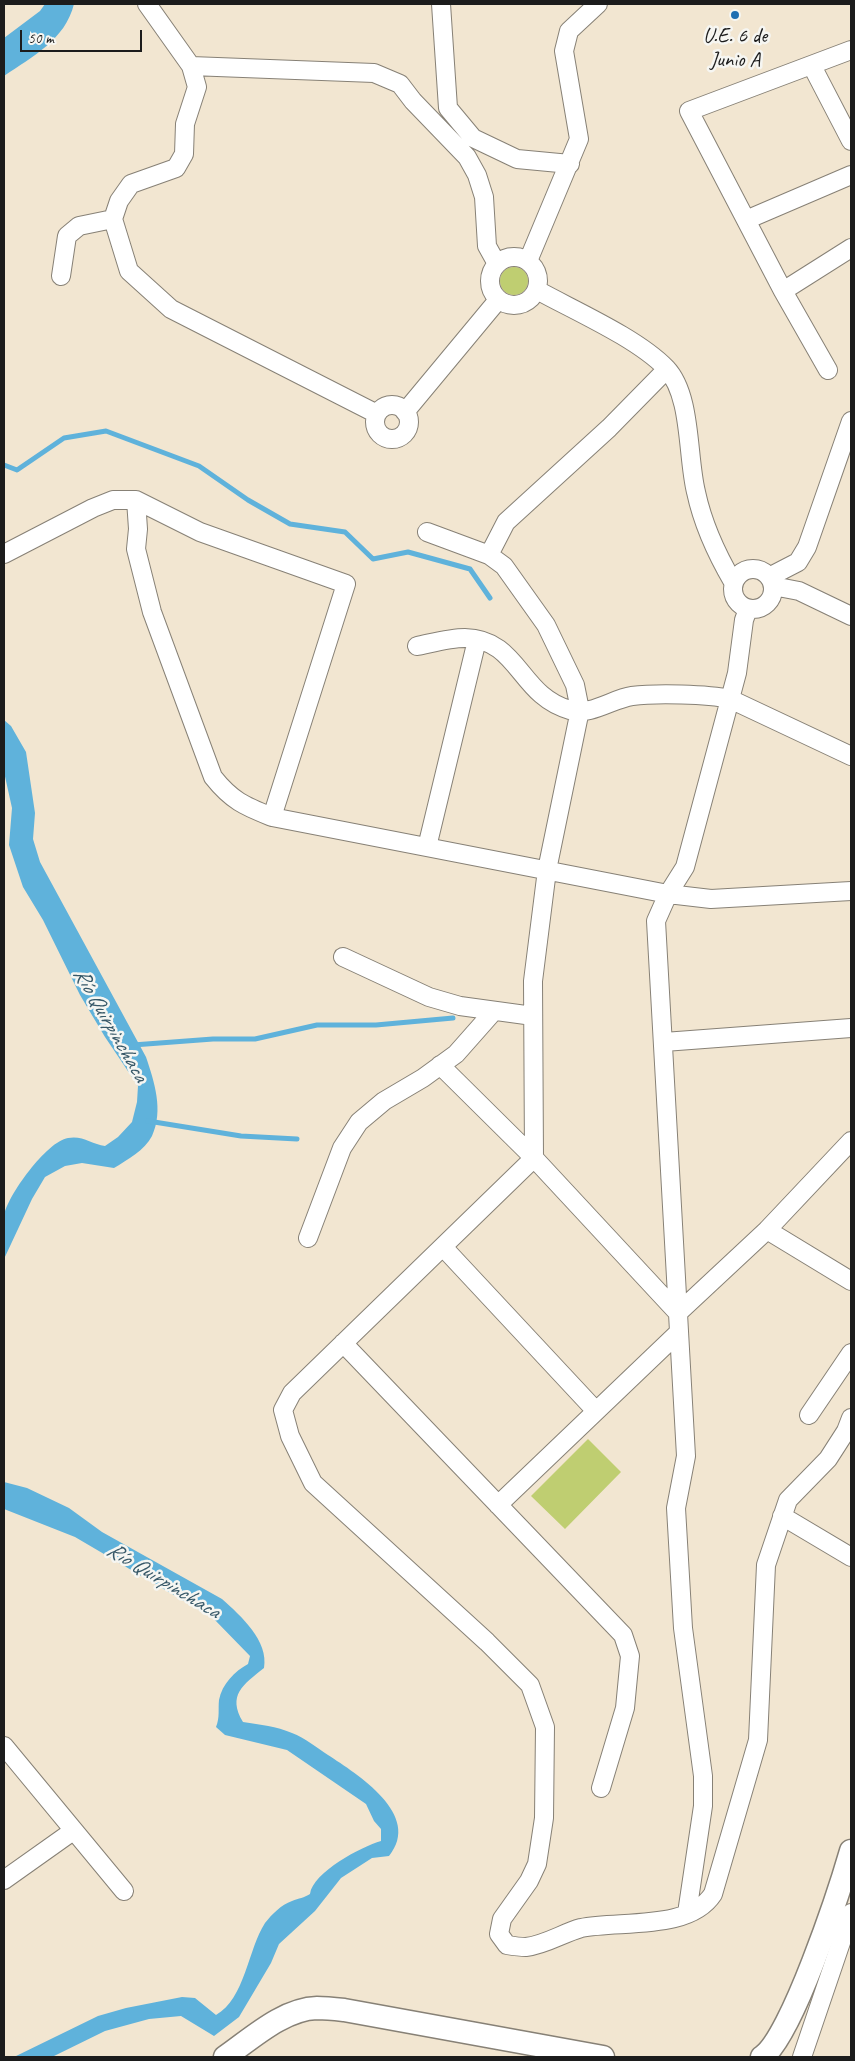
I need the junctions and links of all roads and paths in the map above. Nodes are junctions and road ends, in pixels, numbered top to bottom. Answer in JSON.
{"nodes":[{"id":1,"x":147,"y":4,"type":"edge"},
{"id":2,"x":441,"y":4,"type":"edge"},
{"id":3,"x":598,"y":4,"type":"edge"},
{"id":4,"x":851,"y":50,"type":"edge"},
{"id":5,"x":191,"y":66,"type":"junction"},
{"id":6,"x":812,"y":66,"type":"junction"},
{"id":7,"x":851,"y":141,"type":"edge"},
{"id":8,"x":570,"y":164,"type":"junction"},
{"id":9,"x":851,"y":174,"type":"edge"},
{"id":10,"x":113,"y":219,"type":"junction"},
{"id":11,"x":746,"y":220,"type":"junction"},
{"id":12,"x":851,"y":248,"type":"edge"},
{"id":13,"x":528,"y":261,"type":"junction"},
{"id":14,"x":497,"y":264,"type":"junction"},
{"id":15,"x":61,"y":276,"type":"dead end"},
{"id":16,"x":536,"y":290,"type":"junction"},
{"id":17,"x":783,"y":291,"type":"junction"},
{"id":18,"x":498,"y":300,"type":"junction"},
{"id":19,"x":667,"y":369,"type":"junction"},
{"id":20,"x":828,"y":370,"type":"dead end"},
{"id":21,"x":405,"y":412,"type":"junction"},
{"id":22,"x":377,"y":414,"type":"junction"},
{"id":23,"x":851,"y":421,"type":"edge"},
{"id":24,"x":136,"y":500,"type":"junction"},
{"id":25,"x":427,"y":532,"type":"dead end"},
{"id":26,"x":4,"y":554,"type":"edge"},
{"id":27,"x":489,"y":555,"type":"junction"},
{"id":28,"x":734,"y":582,"type":"junction"},
{"id":29,"x":771,"y":582,"type":"junction"},
{"id":30,"x":748,"y":609,"type":"junction"},
{"id":31,"x":851,"y":616,"type":"edge"},
{"id":32,"x":476,"y":640,"type":"junction"},
{"id":33,"x":417,"y":646,"type":"dead end"},
{"id":34,"x":730,"y":699,"type":"junction"},
{"id":35,"x":580,"y":710,"type":"junction"},
{"id":36,"x":851,"y":756,"type":"edge"},
{"id":37,"x":272,"y":817,"type":"junction"},
{"id":38,"x":427,"y":847,"type":"junction"},
{"id":39,"x":547,"y":870,"type":"junction"},
{"id":40,"x":851,"y":890,"type":"edge"},
{"id":41,"x":668,"y":894,"type":"junction"},
{"id":42,"x":343,"y":957,"type":"dead end"},
{"id":43,"x":494,"y":1011,"type":"junction"},
{"id":44,"x":534,"y":1016,"type":"junction"},
{"id":45,"x":851,"y":1028,"type":"edge"},
{"id":46,"x":664,"y":1042,"type":"junction"},
{"id":47,"x":440,"y":1065,"type":"junction"},
{"id":48,"x":851,"y":1141,"type":"edge"},
{"id":49,"x":534,"y":1158,"type":"junction"},
{"id":50,"x":767,"y":1230,"type":"junction"},
{"id":51,"x":308,"y":1238,"type":"dead end"},
{"id":52,"x":443,"y":1247,"type":"junction"},
{"id":53,"x":851,"y":1281,"type":"edge"},
{"id":54,"x":678,"y":1313,"type":"junction"},
{"id":55,"x":679,"y":1332,"type":"junction"},
{"id":56,"x":343,"y":1343,"type":"junction"},
{"id":57,"x":851,"y":1353,"type":"edge"},
{"id":58,"x":596,"y":1411,"type":"junction"},
{"id":59,"x":809,"y":1415,"type":"dead end"},
{"id":60,"x":851,"y":1418,"type":"edge"},
{"id":61,"x":498,"y":1505,"type":"junction"},
{"id":62,"x":782,"y":1516,"type":"junction"},
{"id":63,"x":851,"y":1557,"type":"edge"},
{"id":64,"x":4,"y":1746,"type":"edge"},
{"id":65,"x":601,"y":1788,"type":"dead end"},
{"id":66,"x":73,"y":1831,"type":"junction"},
{"id":67,"x":851,"y":1851,"type":"edge"},
{"id":68,"x":4,"y":1880,"type":"edge"},
{"id":69,"x":124,"y":1891,"type":"dead end"},
{"id":70,"x":851,"y":1913,"type":"edge"},
{"id":71,"x":687,"y":1914,"type":"junction"},
{"id":72,"x":225,"y":2057,"type":"edge"},
{"id":73,"x":603,"y":2057,"type":"edge"},
{"id":74,"x":762,"y":2057,"type":"edge"},
{"id":75,"x":802,"y":2057,"type":"edge"}],
"edges":[{"from":1,"to":5,"type":"street"},
{"from":2,"to":8,"type":"street"},
{"from":3,"to":8,"type":"street"},
{"from":4,"to":6,"type":"street"},
{"from":5,"to":10,"type":"street"},
{"from":5,"to":14,"type":"street"},
{"from":6,"to":7,"type":"street"},
{"from":6,"to":11,"type":"street"},
{"from":8,"to":13,"type":"street"},
{"from":9,"to":11,"type":"street"},
{"from":10,"to":15,"type":"street"},
{"from":10,"to":22,"type":"street"},
{"from":11,"to":17,"type":"street"},
{"from":12,"to":17,"type":"street"},
{"from":13,"to":14,"type":"street"},
{"from":13,"to":16,"type":"street"},
{"from":14,"to":18,"type":"street"},
{"from":16,"to":18,"type":"street"},
{"from":16,"to":19,"type":"street"},
{"from":17,"to":20,"type":"street"},
{"from":18,"to":21,"type":"street"},
{"from":19,"to":27,"type":"street"},
{"from":19,"to":28,"type":"street"},
{"from":21,"to":22,"type":"street"},
{"from":21,"to":22,"type":"street"},
{"from":23,"to":29,"type":"street"},
{"from":24,"to":26,"type":"street"},
{"from":24,"to":37,"type":"street"},
{"from":24,"to":37,"type":"street"},
{"from":25,"to":27,"type":"street"},
{"from":27,"to":35,"type":"street"},
{"from":28,"to":29,"type":"street"},
{"from":28,"to":30,"type":"street"},
{"from":29,"to":30,"type":"street"},
{"from":29,"to":31,"type":"street"},
{"from":30,"to":34,"type":"street"},
{"from":32,"to":33,"type":"street"},
{"from":32,"to":35,"type":"street"},
{"from":32,"to":38,"type":"street"},
{"from":34,"to":35,"type":"street"},
{"from":34,"to":36,"type":"street"},
{"from":34,"to":41,"type":"street"},
{"from":35,"to":39,"type":"street"},
{"from":37,"to":38,"type":"street"},
{"from":38,"to":39,"type":"street"},
{"from":39,"to":41,"type":"street"},
{"from":39,"to":44,"type":"street"},
{"from":40,"to":41,"type":"street"},
{"from":41,"to":46,"type":"street"},
{"from":42,"to":43,"type":"street"},
{"from":43,"to":44,"type":"street"},
{"from":43,"to":47,"type":"street"},
{"from":44,"to":49,"type":"street"},
{"from":45,"to":46,"type":"street"},
{"from":46,"to":54,"type":"street"},
{"from":47,"to":49,"type":"street"},
{"from":47,"to":51,"type":"street"},
{"from":48,"to":50,"type":"street"},
{"from":49,"to":52,"type":"street"},
{"from":49,"to":54,"type":"street"},
{"from":50,"to":53,"type":"street"},
{"from":50,"to":54,"type":"street"},
{"from":52,"to":56,"type":"street"},
{"from":52,"to":58,"type":"street"},
{"from":54,"to":55,"type":"street"},
{"from":55,"to":58,"type":"street"},
{"from":55,"to":71,"type":"street"},
{"from":56,"to":61,"type":"street"},
{"from":56,"to":71,"type":"street"},
{"from":57,"to":59,"type":"street"},
{"from":58,"to":61,"type":"street"},
{"from":60,"to":62,"type":"street"},
{"from":61,"to":65,"type":"street"},
{"from":62,"to":63,"type":"street"},
{"from":62,"to":71,"type":"street"},
{"from":64,"to":66,"type":"street"},
{"from":66,"to":68,"type":"street"},
{"from":66,"to":69,"type":"street"},
{"from":67,"to":74,"type":"main road"},
{"from":70,"to":75,"type":"street"},
{"from":72,"to":73,"type":"main road"}]}
